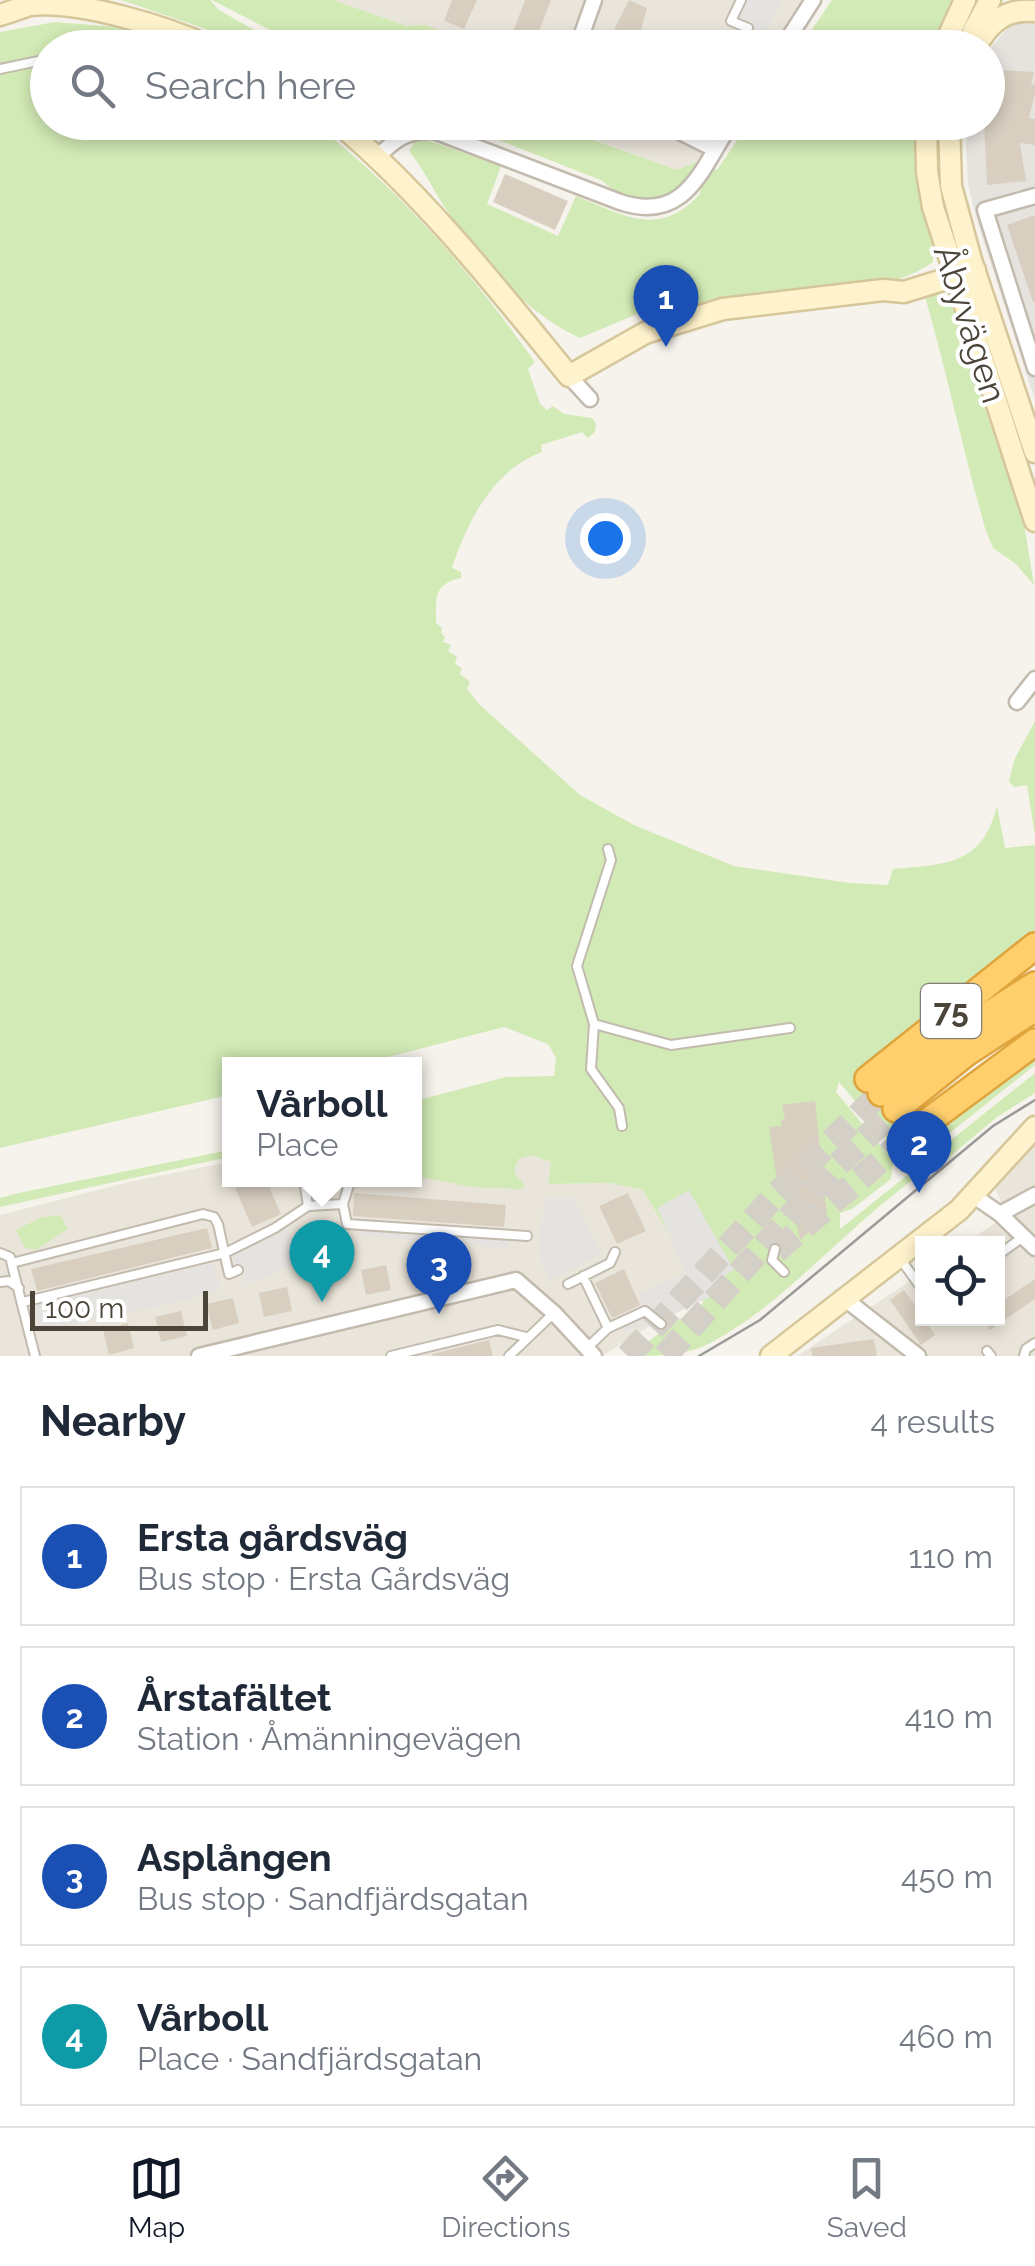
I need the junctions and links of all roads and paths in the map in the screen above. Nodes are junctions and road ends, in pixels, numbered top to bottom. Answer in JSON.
{"nodes":[{"id":1,"x":594,"y":0,"type":"edge"},
{"id":2,"x":741,"y":0,"type":"edge"},
{"id":3,"x":813,"y":0,"type":"edge"},
{"id":4,"x":965,"y":0,"type":"edge"},
{"id":5,"x":990,"y":0,"type":"edge"},
{"id":6,"x":33,"y":2,"type":"edge"},
{"id":7,"x":1027,"y":6,"type":"edge"},
{"id":8,"x":0,"y":16,"type":"edge"},
{"id":9,"x":166,"y":30,"type":"edge"},
{"id":10,"x":583,"y":30,"type":"edge"},
{"id":11,"x":747,"y":30,"type":"edge"},
{"id":12,"x":794,"y":30,"type":"edge"},
{"id":13,"x":951,"y":30,"type":"edge"},
{"id":14,"x":975,"y":30,"type":"edge"},
{"id":15,"x":987,"y":30,"type":"edge"},
{"id":16,"x":30,"y":63,"type":"edge"},
{"id":17,"x":0,"y":69,"type":"edge"},
{"id":18,"x":357,"y":140,"type":"edge"},
{"id":19,"x":396,"y":140,"type":"edge"},
{"id":20,"x":456,"y":140,"type":"edge"},
{"id":21,"x":695,"y":140,"type":"edge"},
{"id":22,"x":720,"y":140,"type":"edge"},
{"id":23,"x":926,"y":140,"type":"edge"},
{"id":24,"x":949,"y":140,"type":"edge"},
{"id":25,"x":714,"y":149,"type":"junction"},
{"id":26,"x":377,"y":158,"type":"junction"},
{"id":27,"x":1035,"y":196,"type":"edge"},
{"id":28,"x":973,"y":265,"type":"junction"},
{"id":29,"x":952,"y":272,"type":"junction"},
{"id":30,"x":1035,"y":368,"type":"edge"},
{"id":31,"x":568,"y":376,"type":"junction"},
{"id":32,"x":590,"y":399,"type":"dead end"},
{"id":33,"x":1035,"y":452,"type":"edge"},
{"id":34,"x":1035,"y":521,"type":"edge"},
{"id":35,"x":1035,"y":679,"type":"edge"},
{"id":36,"x":1035,"y":694,"type":"edge"},
{"id":37,"x":608,"y":849,"type":"dead end"},
{"id":38,"x":1035,"y":946,"type":"edge"},
{"id":39,"x":1035,"y":985,"type":"edge"},
{"id":40,"x":1035,"y":1008,"type":"edge"},
{"id":41,"x":594,"y":1024,"type":"junction"},
{"id":42,"x":790,"y":1028,"type":"dead end"},
{"id":43,"x":1035,"y":1042,"type":"edge"},
{"id":44,"x":882,"y":1094,"type":"junction"},
{"id":45,"x":622,"y":1126,"type":"dead end"},
{"id":46,"x":1035,"y":1126,"type":"edge"},
{"id":47,"x":915,"y":1131,"type":"tunnel mouth"},
{"id":48,"x":305,"y":1187,"type":"edge"},
{"id":49,"x":348,"y":1187,"type":"edge"},
{"id":50,"x":1035,"y":1194,"type":"edge"},
{"id":51,"x":974,"y":1196,"type":"junction"},
{"id":52,"x":343,"y":1204,"type":"junction"},
{"id":53,"x":308,"y":1206,"type":"junction"},
{"id":54,"x":1000,"y":1214,"type":"junction"},
{"id":55,"x":528,"y":1236,"type":"dead end"},
{"id":56,"x":1023,"y":1237,"type":"junction"},
{"id":57,"x":1035,"y":1248,"type":"edge"},
{"id":58,"x":774,"y":1249,"type":"dead end"},
{"id":59,"x":1005,"y":1249,"type":"edge"},
{"id":60,"x":225,"y":1252,"type":"junction"},
{"id":61,"x":615,"y":1252,"type":"dead end"},
{"id":62,"x":0,"y":1253,"type":"edge"},
{"id":63,"x":900,"y":1257,"type":"junction"},
{"id":64,"x":12,"y":1263,"type":"junction"},
{"id":65,"x":238,"y":1270,"type":"dead end"},
{"id":66,"x":784,"y":1272,"type":"dead end"},
{"id":67,"x":584,"y":1276,"type":"junction"},
{"id":68,"x":915,"y":1279,"type":"edge"},
{"id":69,"x":0,"y":1282,"type":"edge"},
{"id":70,"x":568,"y":1284,"type":"dead end"},
{"id":71,"x":20,"y":1288,"type":"junction"},
{"id":72,"x":845,"y":1299,"type":"junction"},
{"id":73,"x":22,"y":1302,"type":"junction"},
{"id":74,"x":554,"y":1313,"type":"junction"},
{"id":75,"x":661,"y":1324,"type":"dead end"},
{"id":76,"x":608,"y":1328,"type":"junction"},
{"id":77,"x":526,"y":1337,"type":"junction"},
{"id":78,"x":1035,"y":1343,"type":"edge"},
{"id":79,"x":259,"y":1348,"type":"edge"},
{"id":80,"x":591,"y":1352,"type":"edge"},
{"id":81,"x":35,"y":1356,"type":"edge"},
{"id":82,"x":200,"y":1356,"type":"edge"},
{"id":83,"x":390,"y":1356,"type":"edge"},
{"id":84,"x":509,"y":1356,"type":"edge"},
{"id":85,"x":771,"y":1356,"type":"edge"},
{"id":86,"x":918,"y":1356,"type":"edge"},
{"id":87,"x":1024,"y":1356,"type":"edge"}],
"edges":[{"from":1,"to":10,"type":"street"},
{"from":2,"to":11,"type":"lane"},
{"from":3,"to":12,"type":"street"},
{"from":4,"to":13,"type":"street"},
{"from":5,"to":14,"type":"street"},
{"from":6,"to":8,"type":"street"},
{"from":6,"to":9,"type":"street"},
{"from":7,"to":15,"type":"street"},
{"from":16,"to":17,"type":"lane"},
{"from":18,"to":26,"type":"street"},
{"from":19,"to":26,"type":"street"},
{"from":20,"to":25,"type":"street"},
{"from":21,"to":25,"type":"street"},
{"from":22,"to":25,"type":"street"},
{"from":23,"to":29,"type":"street","name":"Åbyvägen"},
{"from":24,"to":28,"type":"street","name":"Åbyvägen"},
{"from":26,"to":31,"type":"street"},
{"from":27,"to":30,"type":"street"},
{"from":28,"to":29,"type":"street"},
{"from":28,"to":33,"type":"street","name":"Åbyvägen"},
{"from":29,"to":31,"type":"street"},
{"from":29,"to":34,"type":"street","name":"Åbyvägen"},
{"from":31,"to":32,"type":"street"},
{"from":35,"to":36,"type":"street"},
{"from":37,"to":41,"type":"lane"},
{"from":38,"to":44,"type":"highway","number":"75"},
{"from":39,"to":44,"type":"highway","number":"75"},
{"from":40,"to":44,"type":"highway","number":"75"},
{"from":41,"to":42,"type":"lane"},
{"from":41,"to":45,"type":"lane"},
{"from":43,"to":47,"type":"highway","number":"75"},
{"from":46,"to":51,"type":"street"},
{"from":48,"to":53,"type":"lane"},
{"from":49,"to":52,"type":"lane"},
{"from":50,"to":54,"type":"street"},
{"from":51,"to":54,"type":"street"},
{"from":51,"to":63,"type":"street"},
{"from":52,"to":53,"type":"lane"},
{"from":52,"to":55,"type":"lane"},
{"from":53,"to":60,"type":"lane"},
{"from":54,"to":56,"type":"street"},
{"from":56,"to":57,"type":"street"},
{"from":56,"to":59,"type":"lane"},
{"from":58,"to":66,"type":"lane"},
{"from":60,"to":64,"type":"lane"},
{"from":60,"to":65,"type":"lane"},
{"from":60,"to":73,"type":"lane"},
{"from":61,"to":67,"type":"lane"},
{"from":62,"to":64,"type":"lane"},
{"from":63,"to":68,"type":"lane"},
{"from":63,"to":72,"type":"street"},
{"from":64,"to":71,"type":"lane"},
{"from":67,"to":70,"type":"lane"},
{"from":67,"to":76,"type":"lane"},
{"from":69,"to":71,"type":"lane"},
{"from":71,"to":73,"type":"lane"},
{"from":72,"to":85,"type":"street"},
{"from":72,"to":86,"type":"street"},
{"from":73,"to":81,"type":"lane"},
{"from":74,"to":77,"type":"lane"},
{"from":74,"to":79,"type":"street"},
{"from":74,"to":80,"type":"street"},
{"from":75,"to":76,"type":"lane"},
{"from":76,"to":80,"type":"lane"},
{"from":77,"to":83,"type":"lane"},
{"from":77,"to":84,"type":"lane"},
{"from":78,"to":87,"type":"lane"},
{"from":79,"to":82,"type":"street"}]}
